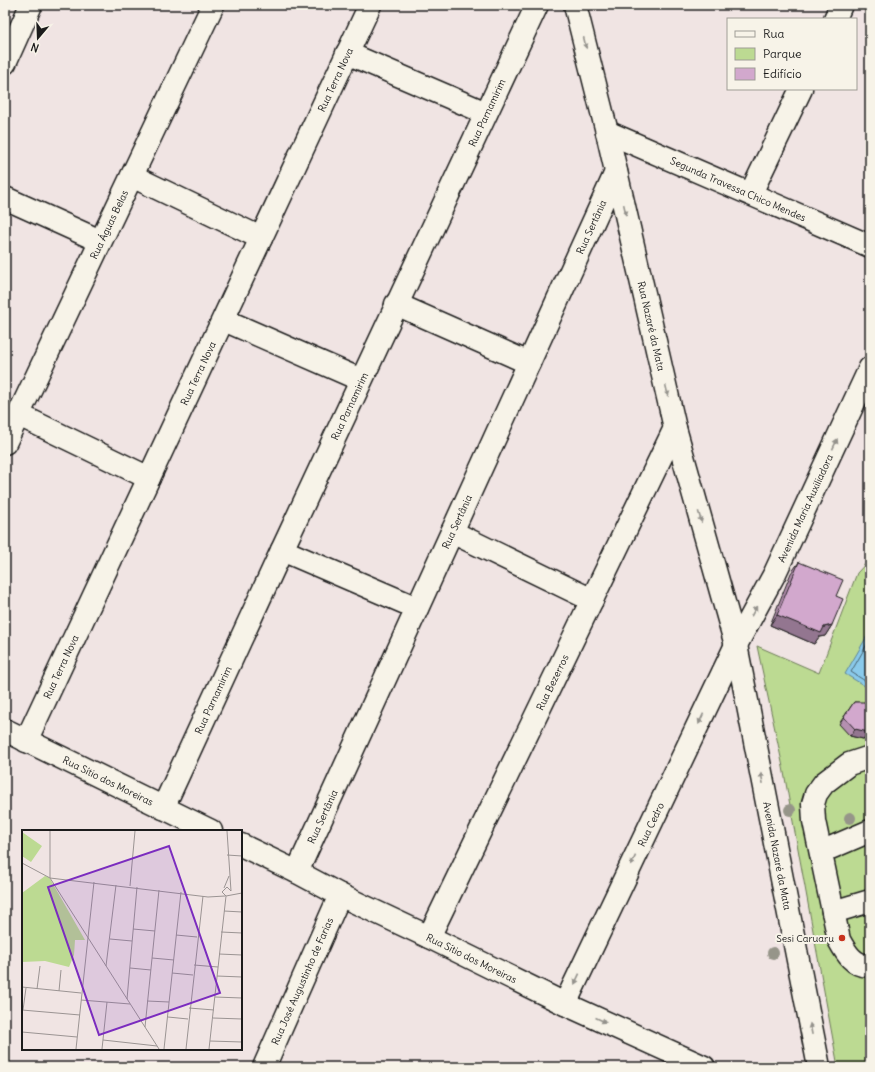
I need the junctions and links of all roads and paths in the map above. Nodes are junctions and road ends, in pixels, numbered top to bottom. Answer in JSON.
{"nodes":[{"id":1,"x":31,"y":5,"type":"edge"},
{"id":2,"x":213,"y":5,"type":"edge"},
{"id":3,"x":370,"y":5,"type":"edge"},
{"id":4,"x":537,"y":5,"type":"edge"},
{"id":5,"x":576,"y":5,"type":"edge"},
{"id":6,"x":841,"y":5,"type":"edge"},
{"id":7,"x":835,"y":18,"type":"edge"},
{"id":8,"x":347,"y":53,"type":"junction"},
{"id":9,"x":5,"y":63,"type":"edge"},
{"id":10,"x":801,"y":90,"type":"edge"},
{"id":11,"x":486,"y":113,"type":"junction"},
{"id":12,"x":607,"y":132,"type":"junction"},
{"id":13,"x":616,"y":172,"type":"junction"},
{"id":14,"x":132,"y":176,"type":"junction"},
{"id":15,"x":751,"y":193,"type":"junction"},
{"id":16,"x":5,"y":198,"type":"edge"},
{"id":17,"x":261,"y":238,"type":"junction"},
{"id":18,"x":100,"y":241,"type":"junction"},
{"id":19,"x":870,"y":246,"type":"edge"},
{"id":20,"x":396,"y":304,"type":"junction"},
{"id":21,"x":224,"y":320,"type":"junction"},
{"id":22,"x":529,"y":363,"type":"junction"},
{"id":23,"x":870,"y":368,"type":"edge"},
{"id":24,"x":361,"y":380,"type":"junction"},
{"id":25,"x":19,"y":415,"type":"junction"},
{"id":26,"x":675,"y":428,"type":"junction"},
{"id":27,"x":5,"y":443,"type":"edge"},
{"id":28,"x":150,"y":478,"type":"junction"},
{"id":29,"x":452,"y":532,"type":"junction"},
{"id":30,"x":282,"y":550,"type":"junction"},
{"id":31,"x":592,"y":600,"type":"junction"},
{"id":32,"x":417,"y":608,"type":"junction"},
{"id":33,"x":736,"y":646,"type":"junction"},
{"id":34,"x":710,"y":699,"type":"junction"},
{"id":35,"x":748,"y":709,"type":"junction"},
{"id":36,"x":5,"y":730,"type":"edge"},
{"id":37,"x":26,"y":741,"type":"junction"},
{"id":38,"x":870,"y":757,"type":"edge"},
{"id":39,"x":163,"y":808,"type":"junction"},
{"id":40,"x":209,"y":830,"type":"edge"},
{"id":41,"x":870,"y":831,"type":"edge"},
{"id":42,"x":242,"y":845,"type":"edge"},
{"id":43,"x":821,"y":852,"type":"junction"},
{"id":44,"x":297,"y":872,"type":"junction"},
{"id":45,"x":340,"y":895,"type":"junction"},
{"id":46,"x":870,"y":901,"type":"edge"},
{"id":47,"x":833,"y":912,"type":"junction"},
{"id":48,"x":429,"y":937,"type":"junction"},
{"id":49,"x":870,"y":964,"type":"edge"},
{"id":50,"x":565,"y":1004,"type":"junction"},
{"id":51,"x":264,"y":1067,"type":"edge"},
{"id":52,"x":704,"y":1067,"type":"edge"},
{"id":53,"x":819,"y":1067,"type":"edge"}],
"edges":[{"from":1,"to":9,"type":"street"},
{"from":2,"to":14,"type":"street","name":"Rua Águas Belas"},
{"from":3,"to":8,"type":"street","name":"Rua Terra Nova"},
{"from":4,"to":11,"type":"street","name":"Rua Parnamirim"},
{"from":5,"to":12,"type":"street","name":"Rua Nazaré da Mata","one_way":true},
{"from":6,"to":7,"type":"street"},
{"from":8,"to":11,"type":"street"},
{"from":8,"to":17,"type":"street","name":"Rua Terra Nova"},
{"from":10,"to":15,"type":"street"},
{"from":11,"to":20,"type":"street","name":"Rua Parnamirim"},
{"from":12,"to":13,"type":"street","name":"Rua Nazaré da Mata"},
{"from":12,"to":15,"type":"street","name":"Segunda Travessa Chico Mendes"},
{"from":13,"to":22,"type":"street","name":"Rua Sertânia"},
{"from":13,"to":26,"type":"street","name":"Rua Nazaré da Mata","one_way":true},
{"from":14,"to":17,"type":"street"},
{"from":14,"to":18,"type":"street","name":"Rua Águas Belas"},
{"from":15,"to":19,"type":"street","name":"Segunda Travessa Chico Mendes"},
{"from":16,"to":18,"type":"street"},
{"from":17,"to":21,"type":"street","name":"Rua Terra Nova"},
{"from":18,"to":25,"type":"street","name":"Rua Águas Belas"},
{"from":20,"to":22,"type":"street"},
{"from":20,"to":24,"type":"street","name":"Rua Parnamirim"},
{"from":21,"to":24,"type":"street"},
{"from":21,"to":28,"type":"street","name":"Rua Terra Nova"},
{"from":22,"to":29,"type":"street","name":"Rua Sertânia"},
{"from":33,"to":23,"type":"street","name":"Avenida Maria Auxiliadora","one_way":true},
{"from":24,"to":30,"type":"street","name":"Rua Parnamirim"},
{"from":25,"to":27,"type":"street","name":"Rua Águas Belas"},
{"from":25,"to":28,"type":"street"},
{"from":26,"to":31,"type":"street","name":"Rua Bezerros"},
{"from":26,"to":33,"type":"street","name":"Rua Nazaré da Mata","one_way":true},
{"from":28,"to":37,"type":"street","name":"Rua Terra Nova"},
{"from":29,"to":31,"type":"street"},
{"from":29,"to":32,"type":"street","name":"Rua Sertânia"},
{"from":30,"to":32,"type":"street"},
{"from":30,"to":39,"type":"street","name":"Rua Parnamirim"},
{"from":31,"to":48,"type":"street","name":"Rua Bezerros"},
{"from":32,"to":44,"type":"street","name":"Rua Sertânia"},
{"from":33,"to":34,"type":"street","name":"Rua Cedro"},
{"from":33,"to":35,"type":"street","name":"Avenida Nazaré da Mata"},
{"from":34,"to":35,"type":"street"},
{"from":34,"to":50,"type":"street","name":"Rua Cedro","one_way":true},
{"from":53,"to":35,"type":"street","name":"Avenida Nazaré da Mata","one_way":true},
{"from":36,"to":37,"type":"street","name":"Rua Sítio dos Moreiras"},
{"from":37,"to":39,"type":"street","name":"Rua Sítio dos Moreiras"},
{"from":38,"to":43,"type":"street"},
{"from":39,"to":40,"type":"street","name":"Rua Sítio dos Moreiras"},
{"from":41,"to":43,"type":"street"},
{"from":42,"to":44,"type":"street","name":"Rua Sítio dos Moreiras"},
{"from":43,"to":47,"type":"street"},
{"from":44,"to":45,"type":"street","name":"Rua Sítio dos Moreiras"},
{"from":45,"to":48,"type":"street","name":"Rua Sítio dos Moreiras"},
{"from":45,"to":51,"type":"street","name":"Rua José Augustinho de Farias"},
{"from":46,"to":47,"type":"street"},
{"from":47,"to":49,"type":"street"},
{"from":48,"to":50,"type":"street","name":"Rua Sítio dos Moreiras"},
{"from":50,"to":52,"type":"street","name":"Rua Sítio dos Moreiras","one_way":true}]}
